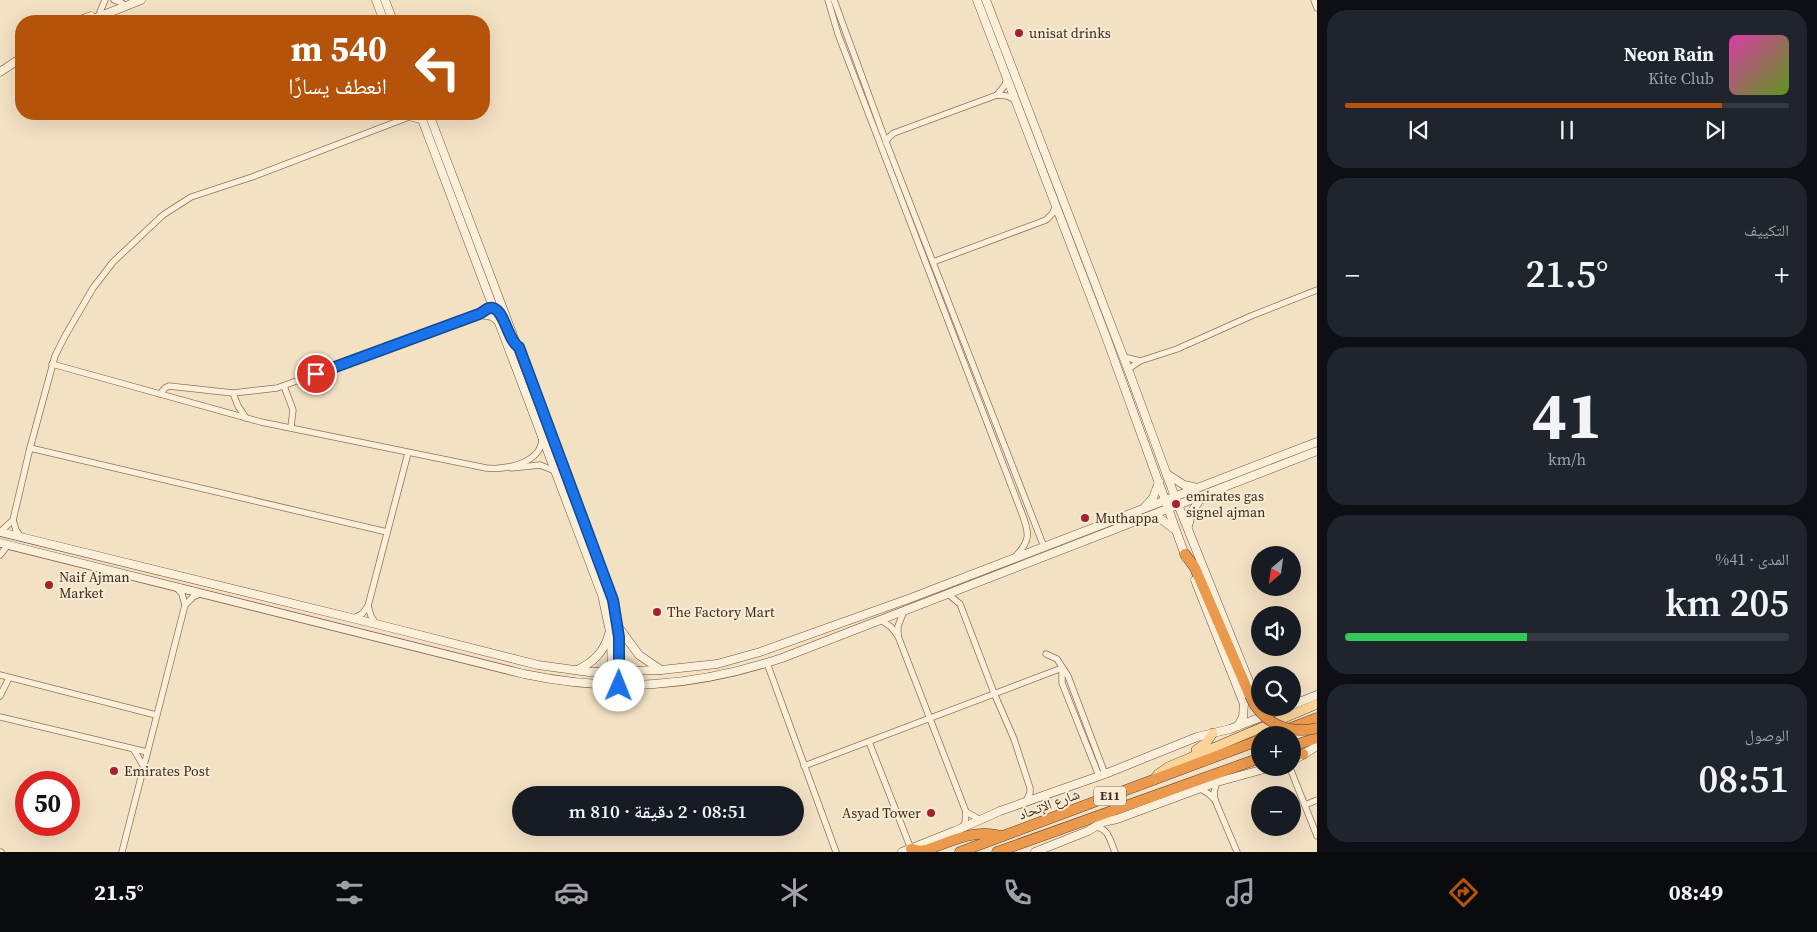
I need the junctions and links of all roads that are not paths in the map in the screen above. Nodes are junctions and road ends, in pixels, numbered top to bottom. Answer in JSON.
{"nodes":[{"id":1,"x":106,"y":0,"type":"edge"},
{"id":2,"x":114,"y":0,"type":"edge"},
{"id":3,"x":141,"y":0,"type":"edge"},
{"id":4,"x":376,"y":0,"type":"edge"},
{"id":5,"x":385,"y":0,"type":"edge"},
{"id":6,"x":828,"y":0,"type":"edge"},
{"id":7,"x":834,"y":0,"type":"edge"},
{"id":8,"x":977,"y":0,"type":"edge"},
{"id":9,"x":1314,"y":0,"type":"edge"},
{"id":10,"x":126,"y":2,"type":"edge"},
{"id":11,"x":986,"y":2,"type":"edge"},
{"id":12,"x":1317,"y":8,"type":"edge"},
{"id":13,"x":100,"y":12,"type":"junction"},
{"id":14,"x":93,"y":15,"type":"edge"},
{"id":15,"x":103,"y":15,"type":"edge"},
{"id":16,"x":382,"y":15,"type":"edge"},
{"id":17,"x":391,"y":15,"type":"edge"},
{"id":18,"x":15,"y":57,"type":"edge"},
{"id":19,"x":15,"y":62,"type":"edge"},
{"id":20,"x":0,"y":67,"type":"edge"},
{"id":21,"x":0,"y":72,"type":"edge"},
{"id":22,"x":1007,"y":78,"type":"junction"},
{"id":23,"x":997,"y":95,"type":"junction"},
{"id":24,"x":1016,"y":100,"type":"junction"},
{"id":25,"x":397,"y":120,"type":"edge"},
{"id":26,"x":422,"y":120,"type":"edge"},
{"id":27,"x":431,"y":120,"type":"edge"},
{"id":28,"x":882,"y":128,"type":"junction"},
{"id":29,"x":894,"y":133,"type":"junction"},
{"id":30,"x":886,"y":142,"type":"junction"},
{"id":31,"x":432,"y":149,"type":"junction"},
{"id":32,"x":455,"y":182,"type":"junction"},
{"id":33,"x":1056,"y":206,"type":"junction"},
{"id":34,"x":1046,"y":220,"type":"junction"},
{"id":35,"x":1062,"y":223,"type":"junction"},
{"id":36,"x":933,"y":262,"type":"junction"},
{"id":37,"x":1317,"y":290,"type":"edge"},
{"id":38,"x":493,"y":308,"type":"junction"},
{"id":39,"x":479,"y":314,"type":"junction"},
{"id":40,"x":498,"y":322,"type":"junction"},
{"id":41,"x":1104,"y":334,"type":"junction"},
{"id":42,"x":519,"y":347,"type":"junction"},
{"id":43,"x":1124,"y":357,"type":"junction"},
{"id":44,"x":1140,"y":361,"type":"junction"},
{"id":45,"x":52,"y":364,"type":"junction"},
{"id":46,"x":1128,"y":369,"type":"junction"},
{"id":47,"x":284,"y":386,"type":"junction"},
{"id":48,"x":234,"y":393,"type":"junction"},
{"id":49,"x":160,"y":394,"type":"junction"},
{"id":50,"x":246,"y":418,"type":"junction"},
{"id":51,"x":291,"y":427,"type":"junction"},
{"id":52,"x":542,"y":438,"type":"junction"},
{"id":53,"x":1317,"y":442,"type":"edge"},
{"id":54,"x":30,"y":448,"type":"junction"},
{"id":55,"x":1317,"y":451,"type":"edge"},
{"id":56,"x":408,"y":453,"type":"junction"},
{"id":57,"x":506,"y":467,"type":"junction"},
{"id":58,"x":555,"y":471,"type":"junction"},
{"id":59,"x":1166,"y":473,"type":"junction"},
{"id":60,"x":1158,"y":482,"type":"junction"},
{"id":61,"x":1199,"y":488,"type":"junction"},
{"id":62,"x":1206,"y":494,"type":"junction"},
{"id":63,"x":1175,"y":497,"type":"junction"},
{"id":64,"x":1165,"y":501,"type":"junction"},
{"id":65,"x":1178,"y":505,"type":"junction"},
{"id":66,"x":1028,"y":508,"type":"junction"},
{"id":67,"x":1168,"y":509,"type":"junction"},
{"id":68,"x":1022,"y":511,"type":"junction"},
{"id":69,"x":1143,"y":514,"type":"junction"},
{"id":70,"x":13,"y":520,"type":"junction"},
{"id":71,"x":1188,"y":528,"type":"junction"},
{"id":72,"x":1176,"y":531,"type":"junction"},
{"id":73,"x":0,"y":532,"type":"edge"},
{"id":74,"x":387,"y":532,"type":"junction"},
{"id":75,"x":23,"y":538,"type":"junction"},
{"id":76,"x":4,"y":544,"type":"edge"},
{"id":77,"x":1044,"y":547,"type":"junction"},
{"id":78,"x":1185,"y":554,"type":"junction"},
{"id":79,"x":0,"y":555,"type":"edge"},
{"id":80,"x":1015,"y":558,"type":"junction"},
{"id":81,"x":174,"y":586,"type":"junction"},
{"id":82,"x":964,"y":588,"type":"junction"},
{"id":83,"x":203,"y":593,"type":"junction"},
{"id":84,"x":948,"y":594,"type":"junction"},
{"id":85,"x":960,"y":604,"type":"junction"},
{"id":86,"x":185,"y":605,"type":"junction"},
{"id":87,"x":368,"y":606,"type":"junction"},
{"id":88,"x":904,"y":611,"type":"junction"},
{"id":89,"x":283,"y":613,"type":"junction"},
{"id":90,"x":342,"y":615,"type":"junction"},
{"id":91,"x":354,"y":618,"type":"junction"},
{"id":92,"x":881,"y":620,"type":"junction"},
{"id":93,"x":376,"y":624,"type":"junction"},
{"id":94,"x":618,"y":626,"type":"junction"},
{"id":95,"x":610,"y":629,"type":"junction"},
{"id":96,"x":898,"y":636,"type":"junction"},
{"id":97,"x":1046,"y":654,"type":"dead end"},
{"id":98,"x":767,"y":663,"type":"junction"},
{"id":99,"x":1062,"y":668,"type":"junction"},
{"id":100,"x":661,"y":670,"type":"junction"},
{"id":101,"x":576,"y":671,"type":"junction"},
{"id":102,"x":616,"y":672,"type":"junction"},
{"id":103,"x":3,"y":677,"type":"edge"},
{"id":104,"x":1251,"y":683,"type":"edge"},
{"id":105,"x":1251,"y":683,"type":"edge"},
{"id":106,"x":616,"y":685,"type":"junction"},
{"id":107,"x":994,"y":694,"type":"junction"},
{"id":108,"x":1317,"y":694,"type":"edge"},
{"id":109,"x":0,"y":696,"type":"edge"},
{"id":110,"x":1301,"y":702,"type":"edge"},
{"id":111,"x":1317,"y":704,"type":"edge"},
{"id":112,"x":1244,"y":707,"type":"junction"},
{"id":113,"x":1251,"y":708,"type":"edge"},
{"id":114,"x":1301,"y":708,"type":"edge"},
{"id":115,"x":1304,"y":709,"type":"junction"},
{"id":116,"x":1251,"y":714,"type":"edge"},
{"id":117,"x":156,"y":715,"type":"junction"},
{"id":118,"x":1264,"y":716,"type":"edge"},
{"id":119,"x":0,"y":717,"type":"edge"},
{"id":120,"x":930,"y":718,"type":"junction"},
{"id":121,"x":1317,"y":718,"type":"edge"},
{"id":122,"x":1238,"y":726,"type":"junction"},
{"id":123,"x":1297,"y":726,"type":"edge"},
{"id":124,"x":1213,"y":733,"type":"junction"},
{"id":125,"x":1316,"y":738,"type":"edge"},
{"id":126,"x":869,"y":742,"type":"junction"},
{"id":127,"x":1251,"y":743,"type":"edge"},
{"id":128,"x":1301,"y":743,"type":"edge"},
{"id":129,"x":134,"y":750,"type":"junction"},
{"id":130,"x":148,"y":752,"type":"junction"},
{"id":131,"x":1301,"y":752,"type":"edge"},
{"id":132,"x":1251,"y":761,"type":"edge"},
{"id":133,"x":1176,"y":764,"type":"junction"},
{"id":134,"x":804,"y":766,"type":"junction"},
{"id":135,"x":1251,"y":767,"type":"edge"},
{"id":136,"x":144,"y":768,"type":"junction"},
{"id":137,"x":1228,"y":769,"type":"junction"},
{"id":138,"x":1251,"y":773,"type":"edge"},
{"id":139,"x":1102,"y":775,"type":"junction"},
{"id":140,"x":1295,"y":776,"type":"edge"},
{"id":141,"x":1154,"y":780,"type":"junction"},
{"id":142,"x":1217,"y":782,"type":"junction"},
{"id":143,"x":1030,"y":788,"type":"junction"},
{"id":144,"x":1199,"y":788,"type":"junction"},
{"id":145,"x":1041,"y":796,"type":"junction"},
{"id":146,"x":1215,"y":800,"type":"junction"},
{"id":147,"x":1317,"y":800,"type":"edge"},
{"id":148,"x":1026,"y":801,"type":"junction"},
{"id":149,"x":1305,"y":805,"type":"junction"},
{"id":150,"x":966,"y":812,"type":"junction"},
{"id":151,"x":979,"y":820,"type":"junction"},
{"id":152,"x":1095,"y":827,"type":"junction"},
{"id":153,"x":962,"y":829,"type":"junction"},
{"id":154,"x":1002,"y":836,"type":"junction"},
{"id":155,"x":1317,"y":836,"type":"edge"},
{"id":156,"x":1011,"y":847,"type":"junction"},
{"id":157,"x":911,"y":849,"type":"edge"},
{"id":158,"x":122,"y":852,"type":"edge"},
{"id":159,"x":836,"y":852,"type":"edge"},
{"id":160,"x":960,"y":852,"type":"edge"},
{"id":161,"x":997,"y":852,"type":"edge"},
{"id":162,"x":1024,"y":852,"type":"edge"},
{"id":163,"x":1035,"y":852,"type":"edge"},
{"id":164,"x":1114,"y":852,"type":"edge"},
{"id":165,"x":1236,"y":852,"type":"edge"}],
"edges":[{"from":1,"to":13,"type":"street"},
{"from":2,"to":10,"type":"street"},
{"from":3,"to":15,"type":"main road"},
{"from":4,"to":16,"type":"main road"},
{"from":5,"to":17,"type":"main road"},
{"from":6,"to":68,"type":"street"},
{"from":7,"to":28,"type":"street"},
{"from":8,"to":22,"type":"main road"},
{"from":9,"to":12,"type":"street"},
{"from":10,"to":13,"type":"main road"},
{"from":11,"to":43,"type":"main road"},
{"from":13,"to":14,"type":"main road"},
{"from":18,"to":20,"type":"main road"},
{"from":19,"to":21,"type":"main road"},
{"from":22,"to":23,"type":"street"},
{"from":22,"to":24,"type":"main road"},
{"from":23,"to":24,"type":"street"},
{"from":23,"to":29,"type":"street"},
{"from":24,"to":33,"type":"main road"},
{"from":25,"to":45,"type":"street"},
{"from":26,"to":31,"type":"main road"},
{"from":27,"to":32,"type":"main road"},
{"from":28,"to":29,"type":"street"},
{"from":28,"to":30,"type":"street"},
{"from":29,"to":30,"type":"street"},
{"from":30,"to":36,"type":"street"},
{"from":31,"to":32,"type":"main road"},
{"from":31,"to":38,"type":"main road"},
{"from":32,"to":42,"type":"main road"},
{"from":33,"to":34,"type":"street"},
{"from":33,"to":35,"type":"main road"},
{"from":34,"to":35,"type":"street"},
{"from":34,"to":36,"type":"street"},
{"from":35,"to":41,"type":"main road"},
{"from":36,"to":66,"type":"street"},
{"from":37,"to":44,"type":"street"},
{"from":38,"to":39,"type":"street"},
{"from":38,"to":40,"type":"main road"},
{"from":38,"to":42,"type":"main road"},
{"from":39,"to":40,"type":"street"},
{"from":39,"to":47,"type":"street"},
{"from":40,"to":52,"type":"main road"},
{"from":41,"to":46,"type":"main road"},
{"from":41,"to":60,"type":"main road"},
{"from":42,"to":94,"type":"main road"},
{"from":43,"to":44,"type":"street"},
{"from":43,"to":46,"type":"main road"},
{"from":44,"to":46,"type":"street"},
{"from":45,"to":49,"type":"street"},
{"from":45,"to":54,"type":"street"},
{"from":46,"to":59,"type":"main road"},
{"from":47,"to":48,"type":"street"},
{"from":47,"to":51,"type":"street"},
{"from":48,"to":49,"type":"street"},
{"from":48,"to":50,"type":"street"},
{"from":49,"to":50,"type":"street"},
{"from":50,"to":51,"type":"street"},
{"from":51,"to":56,"type":"street"},
{"from":52,"to":57,"type":"street"},
{"from":52,"to":58,"type":"main road"},
{"from":53,"to":61,"type":"main road"},
{"from":54,"to":70,"type":"street"},
{"from":54,"to":74,"type":"street"},
{"from":55,"to":62,"type":"main road"},
{"from":56,"to":57,"type":"street"},
{"from":56,"to":74,"type":"street"},
{"from":57,"to":58,"type":"street"},
{"from":58,"to":95,"type":"main road"},
{"from":59,"to":61,"type":"main road"},
{"from":59,"to":63,"type":"main road"},
{"from":60,"to":64,"type":"main road"},
{"from":60,"to":69,"type":"main road"},
{"from":61,"to":63,"type":"main road"},
{"from":62,"to":65,"type":"main road"},
{"from":62,"to":71,"type":"main road"},
{"from":63,"to":64,"type":"main road"},
{"from":63,"to":65,"type":"main road"},
{"from":64,"to":67,"type":"main road"},
{"from":64,"to":69,"type":"main road"},
{"from":65,"to":67,"type":"main road"},
{"from":65,"to":71,"type":"main road"},
{"from":66,"to":68,"type":"street"},
{"from":66,"to":77,"type":"street"},
{"from":67,"to":69,"type":"main road"},
{"from":67,"to":72,"type":"main road"},
{"from":68,"to":80,"type":"street"},
{"from":69,"to":72,"type":"main road"},
{"from":69,"to":77,"type":"main road"},
{"from":69,"to":82,"type":"main road"},
{"from":70,"to":73,"type":"street"},
{"from":70,"to":75,"type":"street"},
{"from":71,"to":104,"type":"main road"},
{"from":72,"to":78,"type":"main road"},
{"from":73,"to":75,"type":"main road"},
{"from":74,"to":87,"type":"street"},
{"from":75,"to":90,"type":"main road"},
{"from":76,"to":79,"type":"street"},
{"from":76,"to":81,"type":"main road"},
{"from":77,"to":80,"type":"main road"},
{"from":78,"to":105,"type":"highway"},
{"from":78,"to":112,"type":"main road"},
{"from":80,"to":100,"type":"main road"},
{"from":81,"to":83,"type":"main road"},
{"from":81,"to":86,"type":"street"},
{"from":82,"to":84,"type":"main road"},
{"from":82,"to":85,"type":"street"},
{"from":83,"to":86,"type":"street"},
{"from":83,"to":89,"type":"main road"},
{"from":84,"to":85,"type":"street"},
{"from":84,"to":88,"type":"main road"},
{"from":85,"to":107,"type":"street"},
{"from":86,"to":117,"type":"street"},
{"from":87,"to":91,"type":"street"},
{"from":87,"to":93,"type":"street"},
{"from":88,"to":92,"type":"main road"},
{"from":88,"to":96,"type":"street"},
{"from":89,"to":90,"type":"main road"},
{"from":89,"to":106,"type":"main road"},
{"from":90,"to":91,"type":"main road"},
{"from":91,"to":93,"type":"main road"},
{"from":92,"to":96,"type":"street"},
{"from":92,"to":98,"type":"main road"},
{"from":93,"to":101,"type":"main road"},
{"from":94,"to":100,"type":"main road"},
{"from":94,"to":102,"type":"main road"},
{"from":95,"to":101,"type":"main road"},
{"from":95,"to":102,"type":"main road"},
{"from":96,"to":120,"type":"street"},
{"from":97,"to":99,"type":"street"},
{"from":98,"to":106,"type":"main road"},
{"from":98,"to":134,"type":"street"},
{"from":99,"to":107,"type":"street"},
{"from":99,"to":139,"type":"street"},
{"from":100,"to":102,"type":"main road"},
{"from":101,"to":102,"type":"main road"},
{"from":102,"to":106,"type":"main road"},
{"from":103,"to":109,"type":"street"},
{"from":103,"to":117,"type":"street"},
{"from":107,"to":120,"type":"street"},
{"from":107,"to":143,"type":"street"},
{"from":108,"to":110,"type":"main road"},
{"from":111,"to":115,"type":"main road"},
{"from":112,"to":113,"type":"main road"},
{"from":112,"to":122,"type":"main road"},
{"from":114,"to":115,"type":"main road"},
{"from":115,"to":133,"type":"main road"},
{"from":116,"to":122,"type":"main road"},
{"from":117,"to":130,"type":"street"},
{"from":118,"to":125,"type":"highway","bridge":true},
{"from":119,"to":129,"type":"street"},
{"from":120,"to":126,"type":"street"},
{"from":120,"to":150,"type":"street"},
{"from":121,"to":123,"type":"highway"},
{"from":122,"to":124,"type":"main road"},
{"from":124,"to":133,"type":"main road"},
{"from":124,"to":139,"type":"main road"},
{"from":125,"to":128,"type":"highway"},
{"from":125,"to":131,"type":"main road"},
{"from":126,"to":134,"type":"street"},
{"from":126,"to":157,"type":"street"},
{"from":127,"to":141,"type":"highway","name":"شارع الإتحاد","number":"E11"},
{"from":129,"to":130,"type":"street"},
{"from":129,"to":136,"type":"street"},
{"from":130,"to":136,"type":"street"},
{"from":132,"to":137,"type":"highway","name":"شارع الإتحاد","number":"E11"},
{"from":133,"to":141,"type":"main road"},
{"from":134,"to":159,"type":"street"},
{"from":135,"to":137,"type":"highway"},
{"from":136,"to":158,"type":"street"},
{"from":137,"to":156,"type":"highway","name":"شارع الإتحاد","number":"E11"},
{"from":138,"to":142,"type":"main road"},
{"from":139,"to":145,"type":"main road"},
{"from":140,"to":149,"type":"street"},
{"from":141,"to":154,"type":"highway","name":"شارع الإتحاد","number":"E11"},
{"from":142,"to":144,"type":"main road"},
{"from":142,"to":146,"type":"street"},
{"from":143,"to":145,"type":"street"},
{"from":143,"to":148,"type":"street"},
{"from":144,"to":146,"type":"street"},
{"from":144,"to":152,"type":"main road"},
{"from":145,"to":148,"type":"main road"},
{"from":146,"to":165,"type":"street"},
{"from":147,"to":149,"type":"street"},
{"from":148,"to":151,"type":"main road"},
{"from":149,"to":155,"type":"street"},
{"from":150,"to":151,"type":"street"},
{"from":150,"to":153,"type":"street"},
{"from":151,"to":153,"type":"main road"},
{"from":152,"to":163,"type":"main road"},
{"from":152,"to":164,"type":"street"},
{"from":153,"to":157,"type":"main road"},
{"from":154,"to":157,"type":"highway"},
{"from":154,"to":160,"type":"highway","name":"شارع الإتحاد","number":"E11"},
{"from":156,"to":161,"type":"highway","name":"شارع الإتحاد","number":"E11"},
{"from":156,"to":162,"type":"highway"}]}
